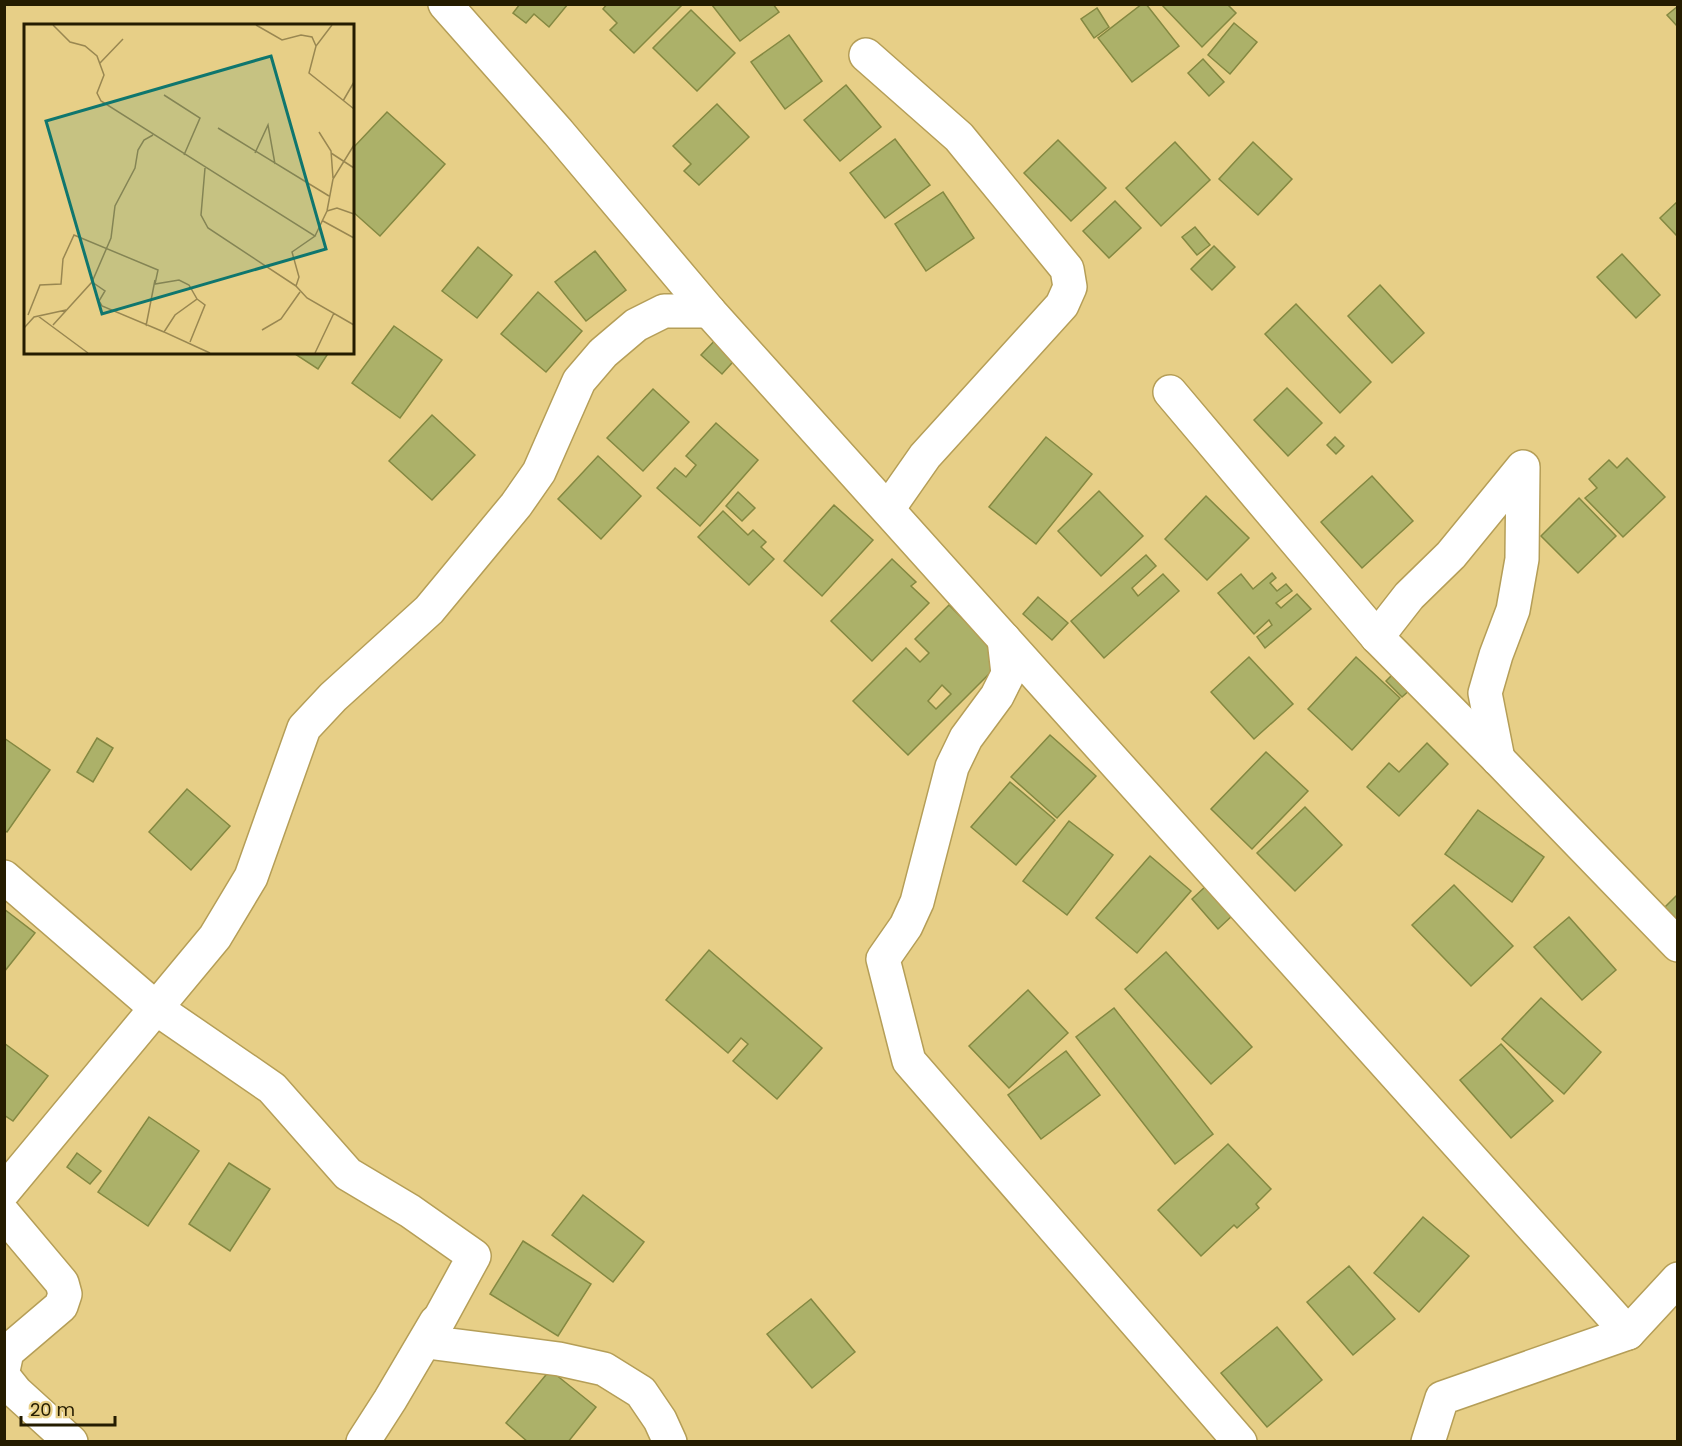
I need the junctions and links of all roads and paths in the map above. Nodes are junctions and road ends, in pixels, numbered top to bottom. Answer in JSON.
{"nodes":[{"id":1,"x":445,"y":4,"type":"edge"},
{"id":2,"x":866,"y":56,"type":"dead end"},
{"id":3,"x":709,"y":310,"type":"junction"},
{"id":4,"x":1170,"y":392,"type":"dead end"},
{"id":5,"x":888,"y":509,"type":"junction"},
{"id":6,"x":1377,"y":637,"type":"junction"},
{"id":7,"x":1004,"y":639,"type":"junction"},
{"id":8,"x":1498,"y":759,"type":"junction"},
{"id":9,"x":4,"y":877,"type":"edge"},
{"id":10,"x":1677,"y":945,"type":"edge"},
{"id":11,"x":157,"y":1009,"type":"junction"},
{"id":12,"x":4,"y":1191,"type":"edge"},
{"id":13,"x":4,"y":1214,"type":"edge"},
{"id":14,"x":474,"y":1256,"type":"junction"},
{"id":15,"x":1677,"y":1279,"type":"edge"},
{"id":16,"x":1628,"y":1333,"type":"junction"},
{"id":17,"x":4,"y":1366,"type":"edge"},
{"id":18,"x":4,"y":1377,"type":"edge"},
{"id":19,"x":71,"y":1442,"type":"edge"},
{"id":20,"x":363,"y":1442,"type":"edge"},
{"id":21,"x":670,"y":1442,"type":"edge"},
{"id":22,"x":1240,"y":1442,"type":"edge"},
{"id":23,"x":1428,"y":1442,"type":"edge"}],
"edges":[{"from":1,"to":3,"type":"street"},
{"from":2,"to":5,"type":"street"},
{"from":3,"to":5,"type":"street"},
{"from":3,"to":11,"type":"street"},
{"from":4,"to":6,"type":"street"},
{"from":5,"to":7,"type":"street"},
{"from":6,"to":8,"type":"street"},
{"from":6,"to":8,"type":"street"},
{"from":7,"to":16,"type":"street"},
{"from":7,"to":22,"type":"street"},
{"from":8,"to":10,"type":"street"},
{"from":9,"to":11,"type":"street"},
{"from":11,"to":12,"type":"street"},
{"from":11,"to":14,"type":"street"},
{"from":13,"to":17,"type":"street"},
{"from":14,"to":20,"type":"street"},
{"from":14,"to":21,"type":"street"},
{"from":15,"to":16,"type":"street"},
{"from":16,"to":23,"type":"street"},
{"from":18,"to":19,"type":"street"}]}
